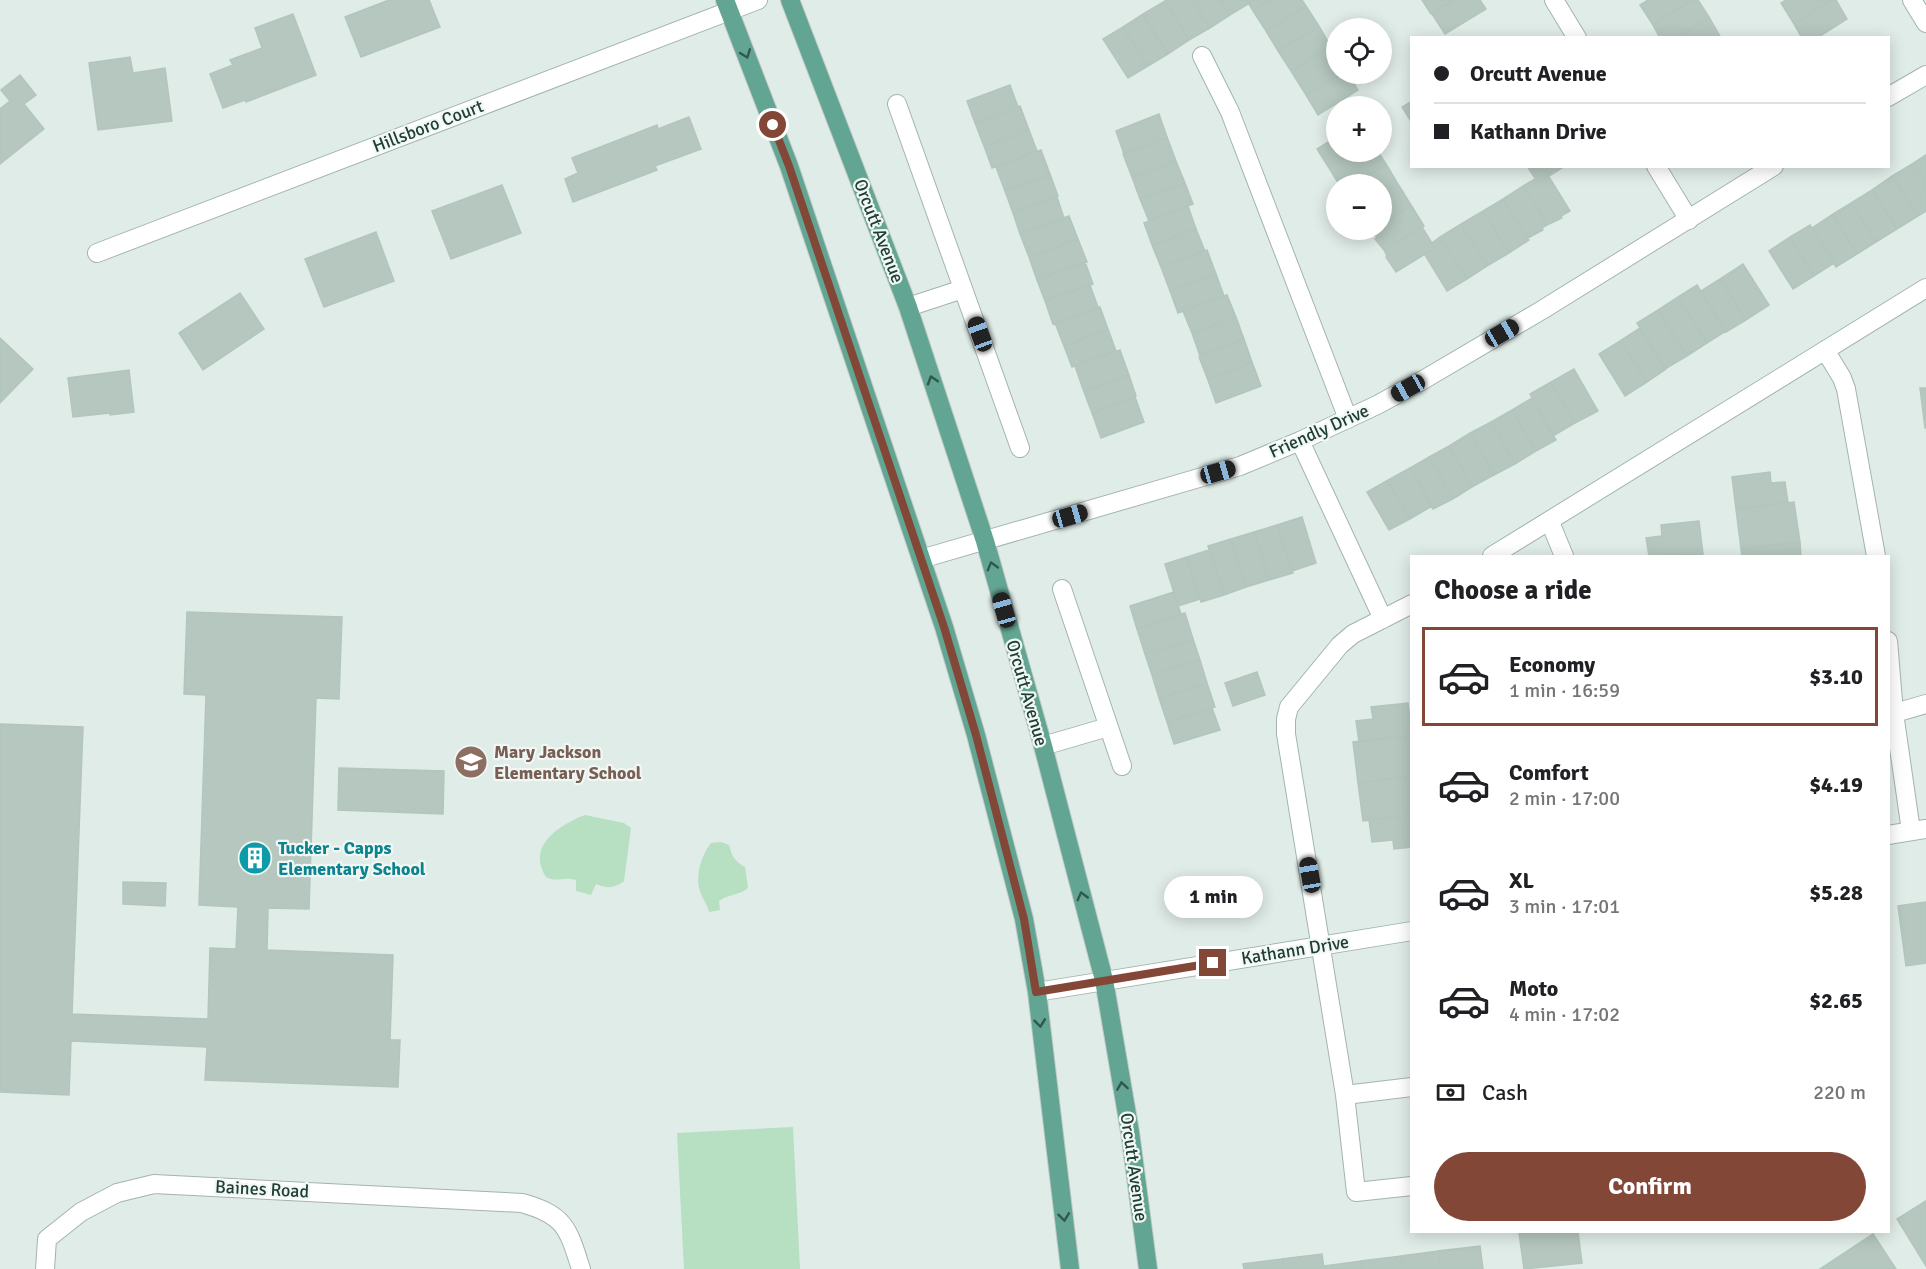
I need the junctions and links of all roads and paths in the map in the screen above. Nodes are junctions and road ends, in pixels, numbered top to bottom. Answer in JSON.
{"nodes":[{"id":1,"x":758,"y":0,"type":"edge"},
{"id":2,"x":790,"y":0,"type":"edge"},
{"id":3,"x":1554,"y":0,"type":"edge"},
{"id":4,"x":1912,"y":0,"type":"edge"},
{"id":5,"x":727,"y":5,"type":"edge"},
{"id":6,"x":1926,"y":23,"type":"edge"},
{"id":7,"x":1576,"y":36,"type":"edge"},
{"id":8,"x":1202,"y":56,"type":"dead end"},
{"id":9,"x":1926,"y":75,"type":"edge"},
{"id":10,"x":1890,"y":96,"type":"edge"},
{"id":11,"x":897,"y":104,"type":"dead end"},
{"id":12,"x":1657,"y":168,"type":"edge"},
{"id":13,"x":1771,"y":168,"type":"edge"},
{"id":14,"x":1689,"y":220,"type":"junction"},
{"id":15,"x":97,"y":253,"type":"dead end"},
{"id":16,"x":1926,"y":288,"type":"edge"},
{"id":17,"x":963,"y":289,"type":"junction"},
{"id":18,"x":908,"y":307,"type":"junction"},
{"id":19,"x":1825,"y":350,"type":"junction"},
{"id":20,"x":1348,"y":419,"type":"junction"},
{"id":21,"x":1300,"y":441,"type":"junction"},
{"id":22,"x":1020,"y":448,"type":"dead end"},
{"id":23,"x":1550,"y":522,"type":"junction"},
{"id":24,"x":985,"y":541,"type":"junction"},
{"id":25,"x":1494,"y":555,"type":"edge"},
{"id":26,"x":1564,"y":555,"type":"edge"},
{"id":27,"x":1876,"y":555,"type":"edge"},
{"id":28,"x":921,"y":559,"type":"junction"},
{"id":29,"x":1062,"y":588,"type":"dead end"},
{"id":30,"x":1410,"y":605,"type":"edge"},
{"id":31,"x":1383,"y":619,"type":"junction"},
{"id":32,"x":1890,"y":690,"type":"edge"},
{"id":33,"x":1926,"y":704,"type":"edge"},
{"id":34,"x":1891,"y":714,"type":"edge"},
{"id":35,"x":1108,"y":727,"type":"junction"},
{"id":36,"x":1043,"y":746,"type":"junction"},
{"id":37,"x":1122,"y":766,"type":"dead end"},
{"id":38,"x":1918,"y":830,"type":"edge"},
{"id":39,"x":1890,"y":835,"type":"edge"},
{"id":40,"x":1410,"y":931,"type":"edge"},
{"id":41,"x":1322,"y":946,"type":"junction"},
{"id":42,"x":1104,"y":980,"type":"junction"},
{"id":43,"x":1036,"y":992,"type":"junction"},
{"id":44,"x":1410,"y":1087,"type":"edge"},
{"id":45,"x":1345,"y":1095,"type":"junction"},
{"id":46,"x":1410,"y":1186,"type":"edge"},
{"id":47,"x":45,"y":1269,"type":"edge"},
{"id":48,"x":582,"y":1269,"type":"edge"},
{"id":49,"x":1070,"y":1269,"type":"edge"},
{"id":50,"x":1148,"y":1269,"type":"edge"}],
"edges":[{"from":1,"to":5,"type":"street","name":"Hillsboro Court"},
{"from":2,"to":18,"type":"main road","name":"Orcutt Avenue"},
{"from":3,"to":7,"type":"street"},
{"from":4,"to":6,"type":"street"},
{"from":5,"to":15,"type":"street","name":"Hillsboro Court"},
{"from":5,"to":28,"type":"main road","one_way":true},
{"from":8,"to":20,"type":"street"},
{"from":9,"to":10,"type":"street"},
{"from":11,"to":17,"type":"street"},
{"from":12,"to":14,"type":"street"},
{"from":13,"to":14,"type":"street","name":"Friendly Drive"},
{"from":14,"to":20,"type":"street","name":"Friendly Drive"},
{"from":16,"to":19,"type":"street"},
{"from":17,"to":18,"type":"street"},
{"from":17,"to":22,"type":"street"},
{"from":24,"to":18,"type":"main road","name":"Orcutt Avenue","one_way":true},
{"from":19,"to":23,"type":"street"},
{"from":19,"to":27,"type":"street"},
{"from":20,"to":21,"type":"street","name":"Friendly Drive"},
{"from":21,"to":24,"type":"street","name":"Friendly Drive"},
{"from":21,"to":31,"type":"street"},
{"from":23,"to":25,"type":"street"},
{"from":23,"to":26,"type":"street"},
{"from":24,"to":28,"type":"street","name":"Friendly Drive"},
{"from":36,"to":24,"type":"main road","name":"Orcutt Avenue","one_way":true},
{"from":28,"to":43,"type":"main road"},
{"from":29,"to":35,"type":"street"},
{"from":30,"to":31,"type":"street"},
{"from":31,"to":41,"type":"street"},
{"from":32,"to":34,"type":"street"},
{"from":33,"to":34,"type":"street"},
{"from":34,"to":38,"type":"street"},
{"from":35,"to":36,"type":"street"},
{"from":35,"to":37,"type":"street"},
{"from":42,"to":36,"type":"main road","name":"Orcutt Avenue","one_way":true},
{"from":38,"to":39,"type":"street"},
{"from":40,"to":41,"type":"street","name":"Kathann Drive"},
{"from":41,"to":42,"type":"street","name":"Kathann Drive"},
{"from":41,"to":45,"type":"street"},
{"from":42,"to":43,"type":"street","name":"Kathann Drive"},
{"from":50,"to":42,"type":"main road","name":"Orcutt Avenue","one_way":true},
{"from":43,"to":49,"type":"main road","one_way":true},
{"from":44,"to":45,"type":"street"},
{"from":45,"to":46,"type":"street"},
{"from":47,"to":48,"type":"street","name":"Baines Road"}]}
